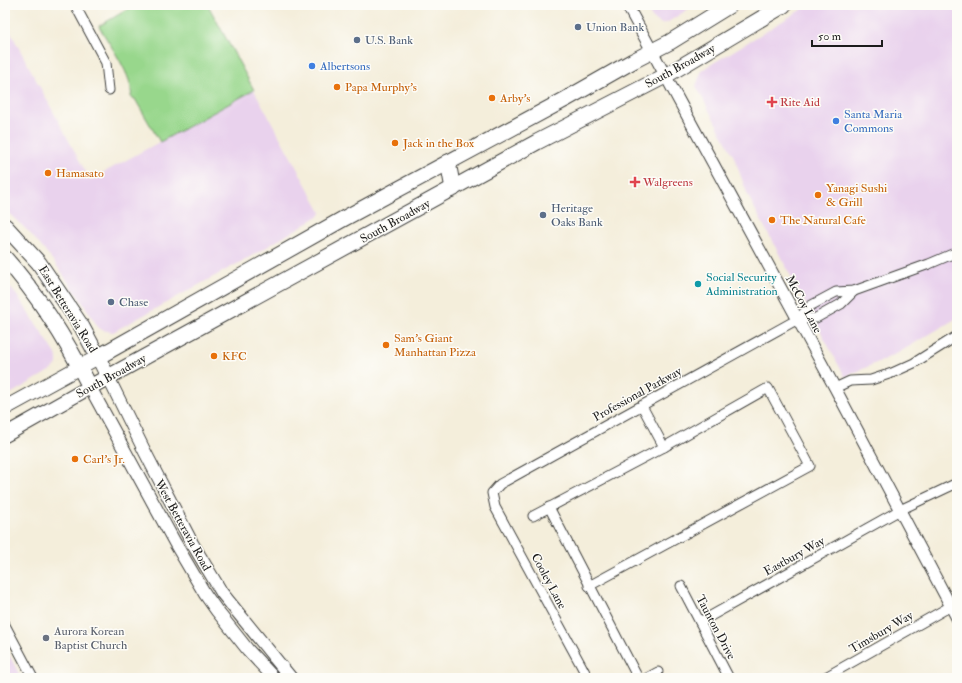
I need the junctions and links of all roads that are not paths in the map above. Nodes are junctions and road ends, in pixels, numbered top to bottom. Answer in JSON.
{"nodes":[{"id":1,"x":75,"y":5,"type":"edge"},
{"id":2,"x":626,"y":5,"type":"edge"},
{"id":3,"x":730,"y":5,"type":"edge"},
{"id":4,"x":784,"y":5,"type":"edge"},
{"id":5,"x":652,"y":51,"type":"junction"},
{"id":6,"x":665,"y":76,"type":"junction"},
{"id":7,"x":109,"y":90,"type":"dead end"},
{"id":8,"x":448,"y":162,"type":"junction"},
{"id":9,"x":459,"y":185,"type":"junction"},
{"id":10,"x":5,"y":226,"type":"edge"},
{"id":11,"x":957,"y":252,"type":"edge"},
{"id":12,"x":5,"y":258,"type":"edge"},
{"id":13,"x":854,"y":291,"type":"junction"},
{"id":14,"x":798,"y":319,"type":"junction"},
{"id":15,"x":957,"y":336,"type":"edge"},
{"id":16,"x":98,"y":357,"type":"junction"},
{"id":17,"x":80,"y":367,"type":"junction"},
{"id":18,"x":108,"y":377,"type":"junction"},
{"id":19,"x":90,"y":387,"type":"junction"},
{"id":20,"x":835,"y":388,"type":"junction"},
{"id":21,"x":642,"y":406,"type":"junction"},
{"id":22,"x":5,"y":408,"type":"edge"},
{"id":23,"x":5,"y":435,"type":"edge"},
{"id":24,"x":664,"y":447,"type":"junction"},
{"id":25,"x":957,"y":483,"type":"edge"},
{"id":26,"x":492,"y":493,"type":"joint"},
{"id":27,"x":549,"y":507,"type":"junction"},
{"id":28,"x":900,"y":510,"type":"junction"},
{"id":29,"x":533,"y":516,"type":"dead end"},
{"id":30,"x":589,"y":586,"type":"junction"},
{"id":31,"x":681,"y":586,"type":"dead end"},
{"id":32,"x":951,"y":606,"type":"junction"},
{"id":33,"x":957,"y":618,"type":"edge"},
{"id":34,"x":700,"y":622,"type":"junction"},
{"id":35,"x":5,"y":625,"type":"edge"},
{"id":36,"x":658,"y":672,"type":"dead end"},
{"id":37,"x":33,"y":678,"type":"edge"},
{"id":38,"x":274,"y":678,"type":"edge"},
{"id":39,"x":292,"y":678,"type":"edge"},
{"id":40,"x":588,"y":678,"type":"edge"},
{"id":41,"x":638,"y":678,"type":"edge"},
{"id":42,"x":647,"y":678,"type":"edge"},
{"id":43,"x":730,"y":678,"type":"edge"},
{"id":44,"x":824,"y":678,"type":"edge"}],
"edges":[{"from":1,"to":7,"type":"street"},
{"from":2,"to":5,"type":"street","name":"McCoy Lane"},
{"from":3,"to":5,"type":"highway","name":"South Broadway"},
{"from":4,"to":6,"type":"highway","name":"South Broadway"},
{"from":5,"to":6,"type":"street","name":"McCoy Lane"},
{"from":5,"to":8,"type":"highway","name":"South Broadway"},
{"from":6,"to":9,"type":"highway","name":"South Broadway"},
{"from":6,"to":14,"type":"street","name":"McCoy Lane"},
{"from":8,"to":9,"type":"highway"},
{"from":8,"to":16,"type":"highway","name":"South Broadway"},
{"from":9,"to":18,"type":"highway","name":"South Broadway"},
{"from":10,"to":16,"type":"highway","name":"East Betteravia Road"},
{"from":11,"to":13,"type":"street","name":"Professional Parkway"},
{"from":12,"to":17,"type":"highway","name":"East Betteravia Road"},
{"from":13,"to":14,"type":"street","name":"Professional Parkway"},
{"from":13,"to":14,"type":"street","name":"Professional Parkway"},
{"from":14,"to":20,"type":"street","name":"McCoy Lane"},
{"from":14,"to":21,"type":"street","name":"Professional Parkway"},
{"from":15,"to":20,"type":"street"},
{"from":16,"to":17,"type":"main road","name":"South Broadway"},
{"from":16,"to":18,"type":"main road","name":"West Betteravia Road"},
{"from":17,"to":19,"type":"highway","name":"West Betteravia Road"},
{"from":17,"to":22,"type":"main road","name":"South Broadway"},
{"from":18,"to":19,"type":"highway","name":"South Broadway"},
{"from":18,"to":39,"type":"main road","name":"West Betteravia Road"},
{"from":19,"to":23,"type":"main road","name":"South Broadway"},
{"from":19,"to":38,"type":"main road","name":"West Betteravia Road"},
{"from":20,"to":28,"type":"street","name":"McCoy Lane"},
{"from":21,"to":24,"type":"street"},
{"from":21,"to":26,"type":"street","name":"Professional Parkway"},
{"from":24,"to":27,"type":"street"},
{"from":24,"to":30,"type":"street"},
{"from":25,"to":28,"type":"street","name":"Eastbury Way"},
{"from":26,"to":40,"type":"street","name":"Cooley Lane"},
{"from":27,"to":29,"type":"street"},
{"from":27,"to":30,"type":"street"},
{"from":28,"to":32,"type":"street","name":"McCoy Lane"},
{"from":28,"to":34,"type":"street","name":"Eastbury Way"},
{"from":30,"to":41,"type":"street"},
{"from":31,"to":34,"type":"street","name":"Taunton Drive"},
{"from":32,"to":33,"type":"street","name":"McCoy Lane"},
{"from":32,"to":44,"type":"street","name":"Timsbury Way"},
{"from":34,"to":43,"type":"street","name":"Taunton Drive"},
{"from":35,"to":37,"type":"street"},
{"from":36,"to":42,"type":"street"}]}
